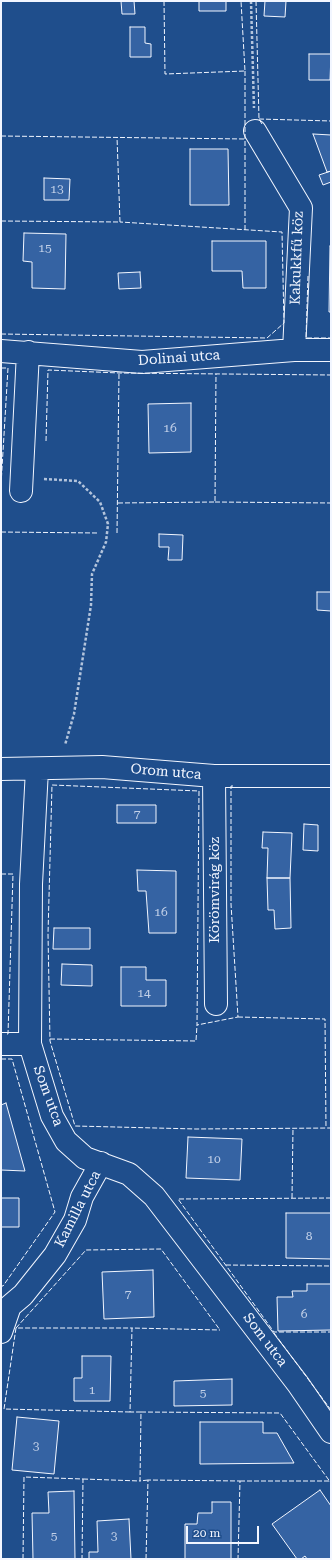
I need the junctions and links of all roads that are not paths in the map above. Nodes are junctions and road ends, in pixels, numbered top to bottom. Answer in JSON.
{"nodes":[{"id":1,"x":255,"y":131,"type":"road end"},
{"id":2,"x":1,"y":350,"type":"edge"},
{"id":3,"x":294,"y":350,"type":"junction"},
{"id":4,"x":331,"y":350,"type":"edge"},
{"id":5,"x":28,"y":352,"type":"junction"},
{"id":6,"x":22,"y":484,"type":"road end"},
{"id":7,"x":1,"y":769,"type":"edge"},
{"id":8,"x":37,"y":769,"type":"junction"},
{"id":9,"x":214,"y":776,"type":"junction"},
{"id":10,"x":331,"y":776,"type":"edge"},
{"id":11,"x":216,"y":1004,"type":"dead end"},
{"id":12,"x":1,"y":1044,"type":"edge"},
{"id":13,"x":30,"y":1044,"type":"junction"},
{"id":14,"x":101,"y":1163,"type":"junction"},
{"id":15,"x":5,"y":1306,"type":"edge"},
{"id":16,"x":1,"y":1332,"type":"edge"},
{"id":17,"x":331,"y":1432,"type":"edge"}],
"edges":[{"from":1,"to":3,"type":"street","name":"Kakukkfű köz"},
{"from":2,"to":5,"type":"street","name":"Dolinai utca"},
{"from":3,"to":4,"type":"street","name":"Dolinai utca"},
{"from":3,"to":5,"type":"street","name":"Dolinai utca"},
{"from":5,"to":6,"type":"street"},
{"from":7,"to":8,"type":"street","name":"Orom utca"},
{"from":8,"to":9,"type":"street","name":"Orom utca"},
{"from":8,"to":13,"type":"street","name":"Som utca"},
{"from":9,"to":10,"type":"street","name":"Orom utca"},
{"from":9,"to":11,"type":"street","name":"Körömvirág köz"},
{"from":12,"to":13,"type":"street"},
{"from":13,"to":14,"type":"street","name":"Som utca"},
{"from":14,"to":15,"type":"street","name":"Kamilla utca"},
{"from":14,"to":17,"type":"street","name":"Som utca"},
{"from":15,"to":16,"type":"street","name":"Kamilla utca"}]}
